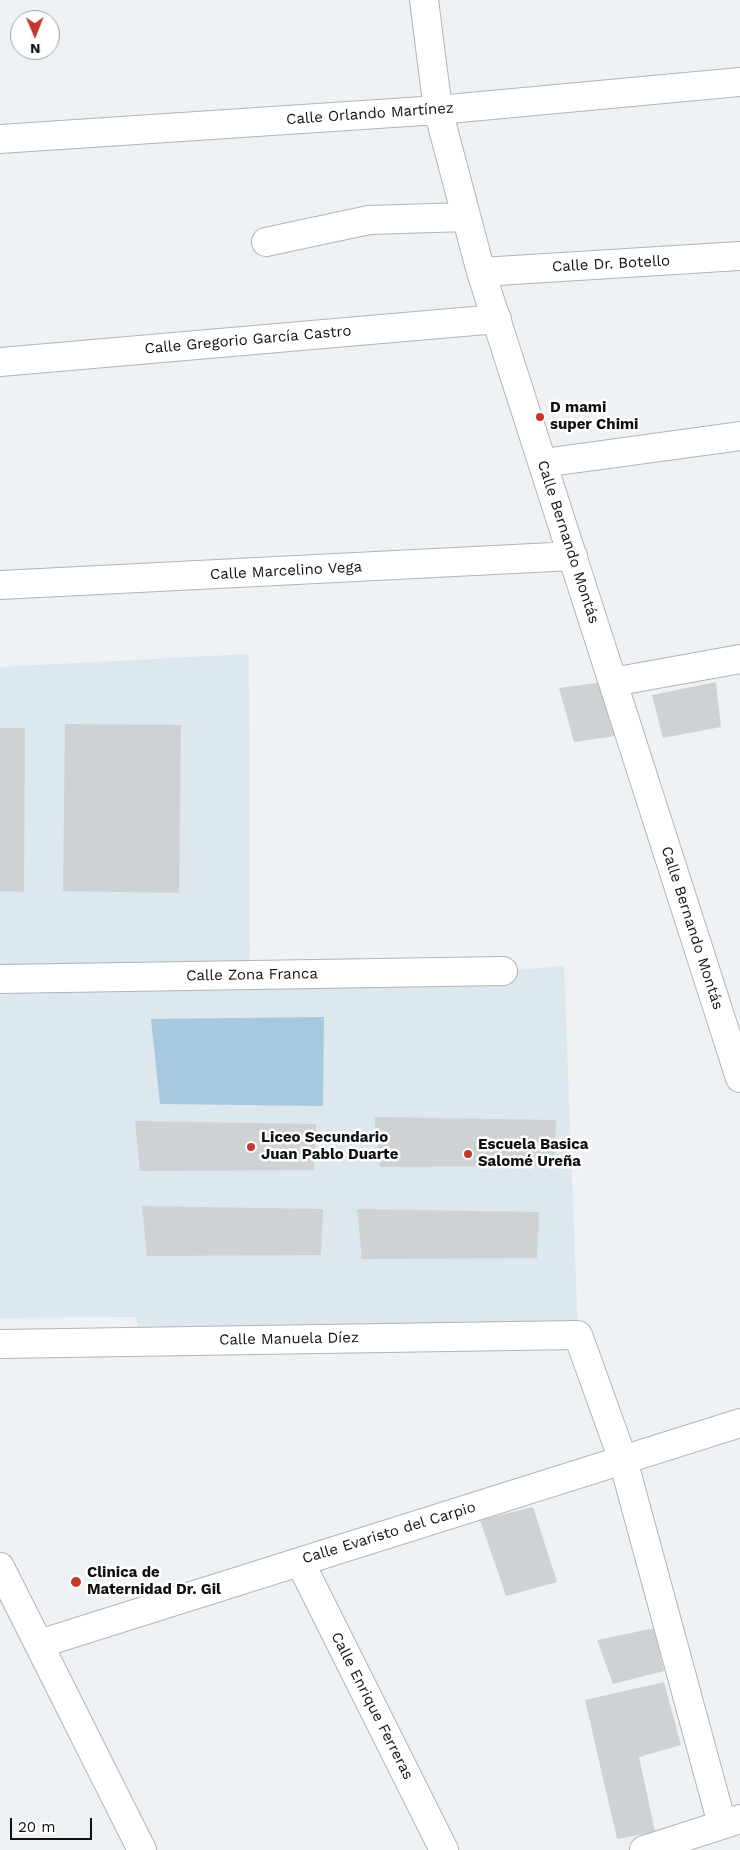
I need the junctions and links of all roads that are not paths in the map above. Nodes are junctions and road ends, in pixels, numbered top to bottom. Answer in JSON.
{"nodes":[{"id":1,"x":424,"y":0,"type":"edge"},
{"id":2,"x":740,"y":82,"type":"edge"},
{"id":3,"x":438,"y":110,"type":"junction"},
{"id":4,"x":0,"y":139,"type":"edge"},
{"id":5,"x":466,"y":217,"type":"junction"},
{"id":6,"x":266,"y":242,"type":"dead end"},
{"id":7,"x":740,"y":256,"type":"edge"},
{"id":8,"x":482,"y":272,"type":"junction"},
{"id":9,"x":497,"y":319,"type":"junction"},
{"id":10,"x":0,"y":362,"type":"edge"},
{"id":11,"x":740,"y":436,"type":"edge"},
{"id":12,"x":543,"y":463,"type":"junction"},
{"id":13,"x":573,"y":556,"type":"junction"},
{"id":14,"x":0,"y":585,"type":"edge"},
{"id":15,"x":740,"y":659,"type":"edge"},
{"id":16,"x":613,"y":682,"type":"junction"},
{"id":17,"x":503,"y":972,"type":"dead end"},
{"id":18,"x":0,"y":979,"type":"edge"},
{"id":19,"x":738,"y":1067,"type":"edge"},
{"id":20,"x":0,"y":1344,"type":"edge"},
{"id":21,"x":740,"y":1423,"type":"edge"},
{"id":22,"x":623,"y":1460,"type":"junction"},
{"id":23,"x":300,"y":1562,"type":"junction"},
{"id":24,"x":0,"y":1567,"type":"edge"},
{"id":25,"x":38,"y":1644,"type":"junction"},
{"id":26,"x":731,"y":1822,"type":"edge"},
{"id":27,"x":142,"y":1850,"type":"edge"},
{"id":28,"x":444,"y":1850,"type":"edge"},
{"id":29,"x":644,"y":1850,"type":"edge"}],
"edges":[{"from":1,"to":3,"type":"street","name":"Calle Bernando Montás"},
{"from":2,"to":3,"type":"street","name":"Calle Orlando Martínez"},
{"from":3,"to":4,"type":"street","name":"Calle Orlando Martínez"},
{"from":3,"to":5,"type":"street","name":"Calle Bernando Montás"},
{"from":5,"to":6,"type":"street"},
{"from":5,"to":8,"type":"street","name":"Calle Bernando Montás"},
{"from":7,"to":8,"type":"street","name":"Calle Dr. Botello"},
{"from":8,"to":9,"type":"street","name":"Calle Bernando Montás"},
{"from":9,"to":10,"type":"street","name":"Calle Gregorio García Castro"},
{"from":9,"to":12,"type":"street","name":"Calle Bernando Montás"},
{"from":11,"to":12,"type":"street"},
{"from":12,"to":13,"type":"street","name":"Calle Bernando Montás"},
{"from":13,"to":14,"type":"street","name":"Calle Marcelino Vega"},
{"from":13,"to":16,"type":"street","name":"Calle Bernando Montás"},
{"from":15,"to":16,"type":"street"},
{"from":16,"to":19,"type":"street","name":"Calle Bernando Montás"},
{"from":17,"to":18,"type":"street","name":"Calle Zona Franca"},
{"from":20,"to":22,"type":"street","name":"Calle Manuela Díez"},
{"from":21,"to":22,"type":"street","name":"Calle Evaristo del Carpio"},
{"from":22,"to":23,"type":"street","name":"Calle Evaristo del Carpio"},
{"from":22,"to":26,"type":"street"},
{"from":23,"to":25,"type":"street","name":"Calle Evaristo del Carpio"},
{"from":23,"to":28,"type":"street","name":"Calle Enrique Ferreras"},
{"from":24,"to":25,"type":"street"},
{"from":25,"to":27,"type":"street"},
{"from":26,"to":29,"type":"street"}]}
